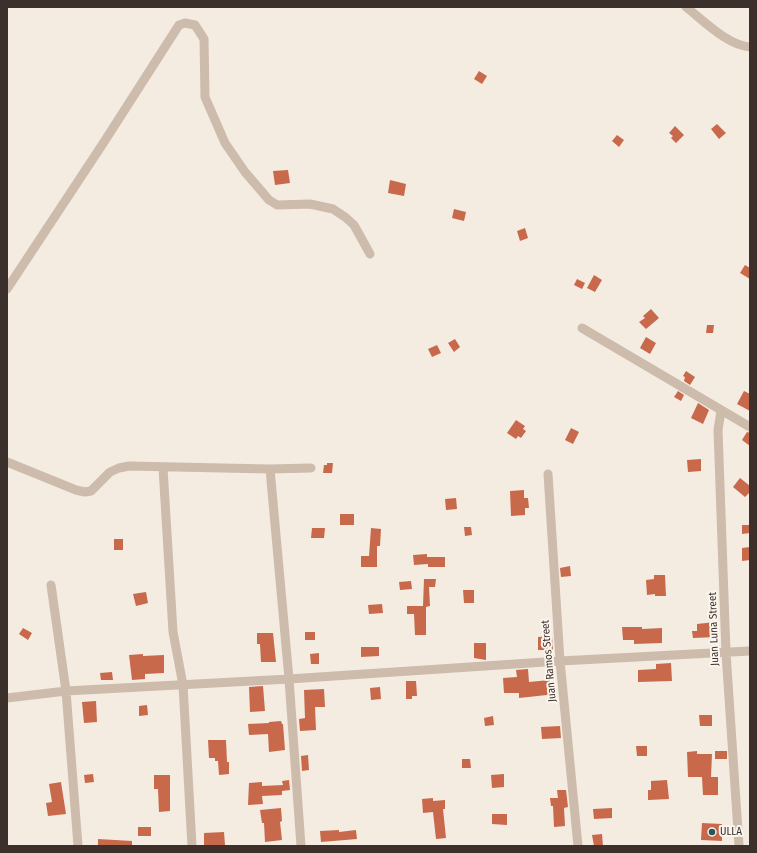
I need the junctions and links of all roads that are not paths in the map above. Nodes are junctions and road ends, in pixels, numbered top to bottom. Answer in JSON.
{"nodes":[{"id":1,"x":686,"y":7,"type":"edge"},
{"id":2,"x":750,"y":47,"type":"edge"},
{"id":3,"x":370,"y":254,"type":"dead end"},
{"id":4,"x":7,"y":289,"type":"edge"},
{"id":5,"x":582,"y":328,"type":"dead end"},
{"id":6,"x":721,"y":411,"type":"junction"},
{"id":7,"x":750,"y":428,"type":"edge"},
{"id":8,"x":7,"y":462,"type":"edge"},
{"id":9,"x":163,"y":468,"type":"junction"},
{"id":10,"x":310,"y":468,"type":"dead end"},
{"id":11,"x":270,"y":469,"type":"junction"},
{"id":12,"x":548,"y":474,"type":"dead end"},
{"id":13,"x":51,"y":585,"type":"dead end"},
{"id":14,"x":750,"y":651,"type":"edge"},
{"id":15,"x":726,"y":653,"type":"junction"},
{"id":16,"x":560,"y":661,"type":"junction"},
{"id":17,"x":289,"y":679,"type":"junction"},
{"id":18,"x":183,"y":685,"type":"junction"},
{"id":19,"x":66,"y":691,"type":"junction"},
{"id":20,"x":7,"y":698,"type":"edge"},
{"id":21,"x":78,"y":846,"type":"edge"},
{"id":22,"x":192,"y":846,"type":"edge"},
{"id":23,"x":301,"y":846,"type":"edge"},
{"id":24,"x":578,"y":846,"type":"edge"},
{"id":25,"x":739,"y":846,"type":"edge"}],
"edges":[{"from":1,"to":2,"type":"street"},
{"from":3,"to":4,"type":"street"},
{"from":5,"to":6,"type":"street"},
{"from":6,"to":7,"type":"street"},
{"from":6,"to":15,"type":"street","name":"Juan Luna Street"},
{"from":8,"to":9,"type":"street"},
{"from":9,"to":11,"type":"street"},
{"from":9,"to":18,"type":"street"},
{"from":10,"to":11,"type":"street"},
{"from":11,"to":17,"type":"street"},
{"from":12,"to":16,"type":"street","name":"Juan Ramos Street"},
{"from":13,"to":19,"type":"street"},
{"from":14,"to":15,"type":"street"},
{"from":15,"to":16,"type":"street"},
{"from":15,"to":25,"type":"street","name":"Juan Luna Street"},
{"from":16,"to":17,"type":"street"},
{"from":16,"to":24,"type":"street","name":"Juan Ramos Street"},
{"from":17,"to":18,"type":"street"},
{"from":17,"to":23,"type":"street"},
{"from":18,"to":19,"type":"street"},
{"from":18,"to":22,"type":"street"},
{"from":19,"to":20,"type":"street"},
{"from":19,"to":21,"type":"street"}]}
